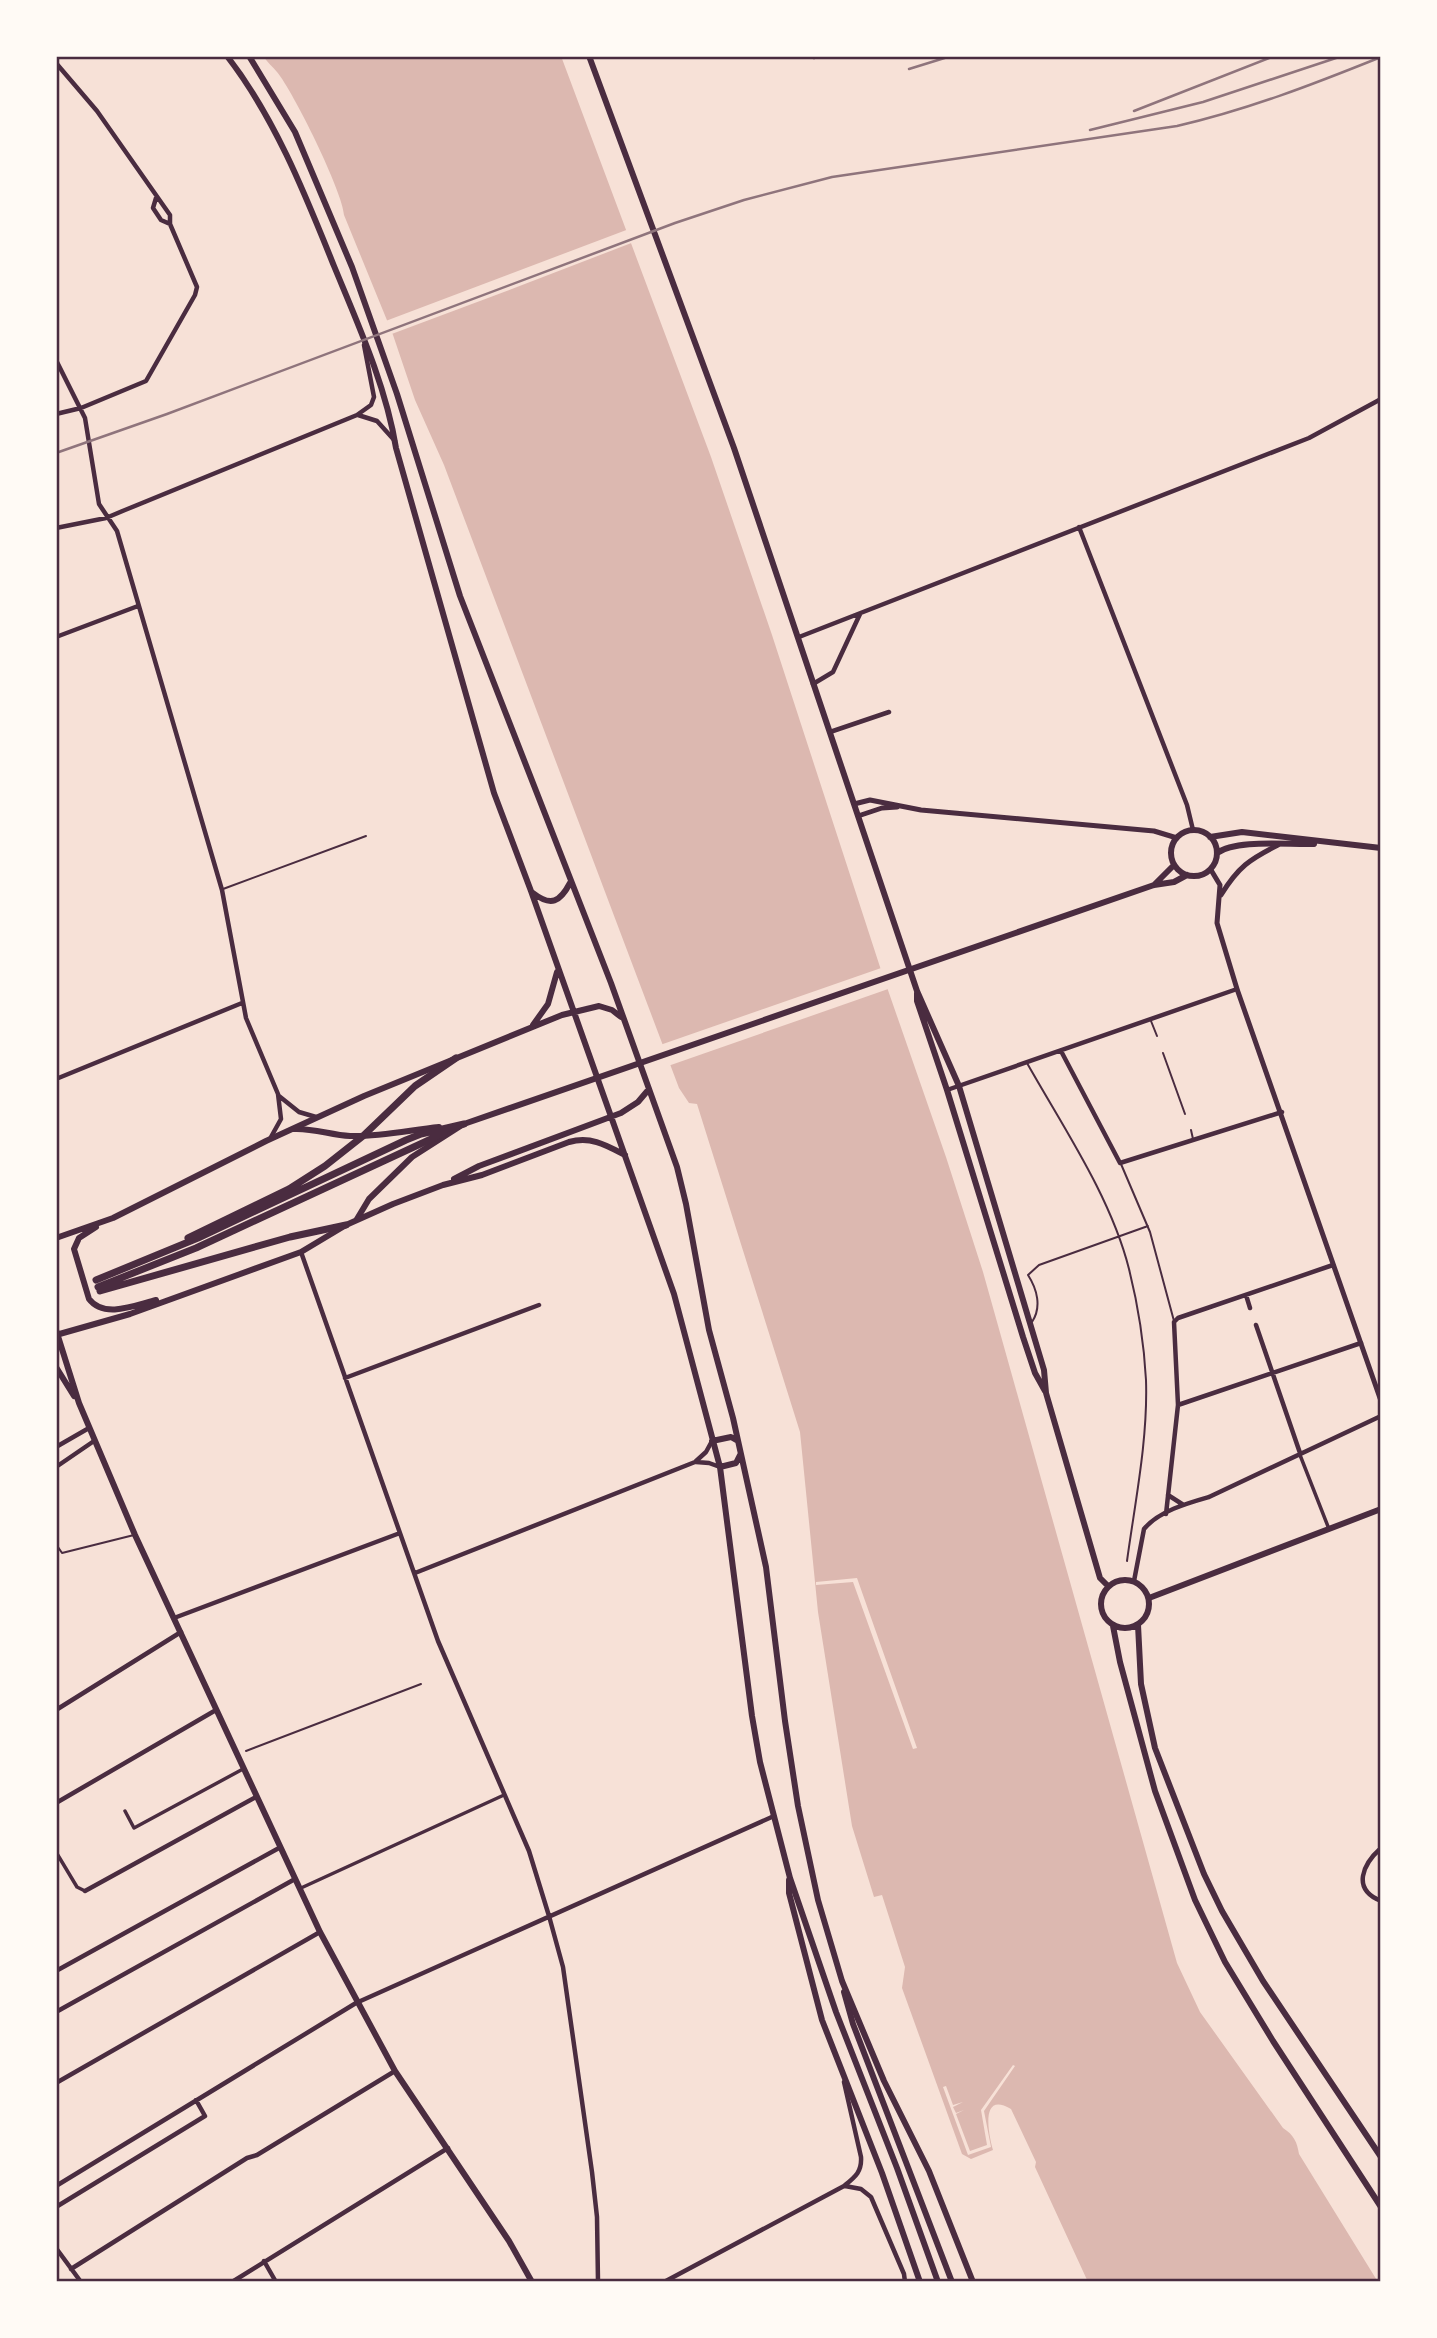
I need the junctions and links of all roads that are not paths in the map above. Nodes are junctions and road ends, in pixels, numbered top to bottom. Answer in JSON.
{"nodes":[{"id":1,"x":227,"y":56,"type":"edge"},
{"id":2,"x":249,"y":56,"type":"edge"},
{"id":3,"x":589,"y":56,"type":"edge"},
{"id":4,"x":56,"y":63,"type":"edge"},
{"id":5,"x":156,"y":198,"type":"junction"},
{"id":6,"x":170,"y":224,"type":"junction"},
{"id":7,"x":363,"y":341,"type":"junction"},
{"id":8,"x":56,"y":360,"type":"edge"},
{"id":9,"x":1381,"y":399,"type":"edge"},
{"id":10,"x":81,"y":408,"type":"junction"},
{"id":11,"x":56,"y":414,"type":"edge"},
{"id":12,"x":357,"y":415,"type":"junction"},
{"id":13,"x":395,"y":441,"type":"junction"},
{"id":14,"x":106,"y":518,"type":"junction"},
{"id":15,"x":1079,"y":527,"type":"junction"},
{"id":16,"x":56,"y":528,"type":"edge"},
{"id":17,"x":138,"y":606,"type":"junction"},
{"id":18,"x":860,"y":613,"type":"junction"},
{"id":19,"x":56,"y":637,"type":"edge"},
{"id":20,"x":799,"y":637,"type":"junction"},
{"id":21,"x":813,"y":684,"type":"junction"},
{"id":22,"x":889,"y":712,"type":"dead end"},
{"id":23,"x":830,"y":732,"type":"junction"},
{"id":24,"x":854,"y":804,"type":"junction"},
{"id":25,"x":904,"y":807,"type":"junction"},
{"id":26,"x":858,"y":816,"type":"junction"},
{"id":27,"x":1193,"y":830,"type":"junction"},
{"id":28,"x":366,"y":836,"type":"dead end"},
{"id":29,"x":1210,"y":837,"type":"junction"},
{"id":30,"x":1177,"y":838,"type":"junction"},
{"id":31,"x":1331,"y":844,"type":"junction"},
{"id":32,"x":1278,"y":845,"type":"junction"},
{"id":33,"x":1381,"y":848,"type":"edge"},
{"id":34,"x":1217,"y":853,"type":"junction"},
{"id":35,"x":1174,"y":865,"type":"junction"},
{"id":36,"x":1211,"y":870,"type":"junction"},
{"id":37,"x":1186,"y":875,"type":"junction"},
{"id":38,"x":570,"y":883,"type":"junction"},
{"id":39,"x":1154,"y":885,"type":"junction"},
{"id":40,"x":222,"y":890,"type":"junction"},
{"id":41,"x":531,"y":891,"type":"junction"},
{"id":42,"x":1219,"y":897,"type":"junction"},
{"id":43,"x":557,"y":970,"type":"junction"},
{"id":44,"x":1237,"y":989,"type":"junction"},
{"id":45,"x":917,"y":991,"type":"junction"},
{"id":46,"x":242,"y":1003,"type":"junction"},
{"id":47,"x":573,"y":1012,"type":"junction"},
{"id":48,"x":622,"y":1019,"type":"junction"},
{"id":49,"x":1150,"y":1020,"type":"junction"},
{"id":50,"x":532,"y":1027,"type":"junction"},
{"id":51,"x":1157,"y":1036,"type":"dead end"},
{"id":52,"x":1061,"y":1051,"type":"junction"},
{"id":53,"x":1163,"y":1053,"type":"dead end"},
{"id":54,"x":456,"y":1058,"type":"junction"},
{"id":55,"x":1027,"y":1062,"type":"junction"},
{"id":56,"x":56,"y":1079,"type":"edge"},
{"id":57,"x":959,"y":1086,"type":"junction"},
{"id":58,"x":649,"y":1089,"type":"junction"},
{"id":59,"x":947,"y":1090,"type":"junction"},
{"id":60,"x":278,"y":1094,"type":"junction"},
{"id":61,"x":1282,"y":1112,"type":"junction"},
{"id":62,"x":1185,"y":1114,"type":"dead end"},
{"id":63,"x":320,"y":1116,"type":"junction"},
{"id":64,"x":611,"y":1117,"type":"junction"},
{"id":65,"x":464,"y":1124,"type":"junction"},
{"id":66,"x":1191,"y":1129,"type":"dead end"},
{"id":67,"x":290,"y":1130,"type":"junction"},
{"id":68,"x":363,"y":1136,"type":"junction"},
{"id":69,"x":266,"y":1141,"type":"junction"},
{"id":70,"x":1194,"y":1141,"type":"junction"},
{"id":71,"x":625,"y":1155,"type":"junction"},
{"id":72,"x":1120,"y":1163,"type":"junction"},
{"id":73,"x":443,"y":1185,"type":"junction"},
{"id":74,"x":113,"y":1217,"type":"junction"},
{"id":75,"x":357,"y":1219,"type":"junction"},
{"id":76,"x":346,"y":1225,"type":"junction"},
{"id":77,"x":1148,"y":1226,"type":"junction"},
{"id":78,"x":1118,"y":1237,"type":"junction"},
{"id":79,"x":56,"y":1238,"type":"edge"},
{"id":80,"x":301,"y":1252,"type":"junction"},
{"id":81,"x":150,"y":1259,"type":"junction"},
{"id":82,"x":1333,"y":1265,"type":"junction"},
{"id":83,"x":98,"y":1286,"type":"junction"},
{"id":84,"x":1246,"y":1295,"type":"junction"},
{"id":85,"x":174,"y":1297,"type":"junction"},
{"id":86,"x":539,"y":1305,"type":"dead end"},
{"id":87,"x":1250,"y":1308,"type":"dead end"},
{"id":88,"x":1174,"y":1322,"type":"junction"},
{"id":89,"x":1256,"y":1325,"type":"dead end"},
{"id":90,"x":1030,"y":1326,"type":"junction"},
{"id":91,"x":57,"y":1333,"type":"edge"},
{"id":92,"x":1361,"y":1343,"type":"junction"},
{"id":93,"x":56,"y":1367,"type":"edge"},
{"id":94,"x":1272,"y":1374,"type":"junction"},
{"id":95,"x":345,"y":1378,"type":"junction"},
{"id":96,"x":1046,"y":1393,"type":"junction"},
{"id":97,"x":1381,"y":1401,"type":"edge"},
{"id":98,"x":79,"y":1403,"type":"junction"},
{"id":99,"x":1178,"y":1405,"type":"junction"},
{"id":100,"x":1381,"y":1416,"type":"edge"},
{"id":101,"x":89,"y":1428,"type":"junction"},
{"id":102,"x":712,"y":1440,"type":"junction"},
{"id":103,"x":94,"y":1441,"type":"junction"},
{"id":104,"x":738,"y":1441,"type":"junction"},
{"id":105,"x":56,"y":1447,"type":"edge"},
{"id":106,"x":740,"y":1451,"type":"junction"},
{"id":107,"x":1300,"y":1453,"type":"junction"},
{"id":108,"x":695,"y":1462,"type":"junction"},
{"id":109,"x":56,"y":1467,"type":"edge"},
{"id":110,"x":720,"y":1467,"type":"junction"},
{"id":111,"x":1168,"y":1495,"type":"junction"},
{"id":112,"x":1183,"y":1505,"type":"junction"},
{"id":113,"x":1381,"y":1509,"type":"edge"},
{"id":114,"x":1166,"y":1514,"type":"junction"},
{"id":115,"x":1329,"y":1528,"type":"junction"},
{"id":116,"x":400,"y":1533,"type":"junction"},
{"id":117,"x":135,"y":1535,"type":"junction"},
{"id":118,"x":56,"y":1544,"type":"edge"},
{"id":119,"x":1128,"y":1561,"type":"dead end"},
{"id":120,"x":415,"y":1573,"type":"junction"},
{"id":121,"x":1134,"y":1581,"type":"junction"},
{"id":122,"x":1108,"y":1586,"type":"junction"},
{"id":123,"x":1149,"y":1598,"type":"junction"},
{"id":124,"x":174,"y":1618,"type":"junction"},
{"id":125,"x":1138,"y":1625,"type":"junction"},
{"id":126,"x":1113,"y":1626,"type":"junction"},
{"id":127,"x":180,"y":1632,"type":"junction"},
{"id":128,"x":421,"y":1684,"type":"dead end"},
{"id":129,"x":56,"y":1710,"type":"edge"},
{"id":130,"x":216,"y":1710,"type":"junction"},
{"id":131,"x":246,"y":1751,"type":"dead end"},
{"id":132,"x":243,"y":1769,"type":"junction"},
{"id":133,"x":505,"y":1795,"type":"junction"},
{"id":134,"x":256,"y":1797,"type":"junction"},
{"id":135,"x":56,"y":1804,"type":"edge"},
{"id":136,"x":125,"y":1811,"type":"dead end"},
{"id":137,"x":774,"y":1816,"type":"junction"},
{"id":138,"x":279,"y":1848,"type":"junction"},
{"id":139,"x":1381,"y":1848,"type":"edge"},
{"id":140,"x":56,"y":1852,"type":"edge"},
{"id":141,"x":789,"y":1878,"type":"junction"},
{"id":142,"x":295,"y":1880,"type":"junction"},
{"id":143,"x":300,"y":1889,"type":"junction"},
{"id":144,"x":85,"y":1891,"type":"joint"},
{"id":145,"x":1381,"y":1901,"type":"edge"},
{"id":146,"x":549,"y":1916,"type":"junction"},
{"id":147,"x":320,"y":1932,"type":"junction"},
{"id":148,"x":56,"y":1971,"type":"edge"},
{"id":149,"x":842,"y":1982,"type":"junction"},
{"id":150,"x":356,"y":2003,"type":"junction"},
{"id":151,"x":56,"y":2012,"type":"edge"},
{"id":152,"x":395,"y":2071,"type":"junction"},
{"id":153,"x":842,"y":2075,"type":"junction"},
{"id":154,"x":56,"y":2083,"type":"edge"},
{"id":155,"x":196,"y":2099,"type":"junction"},
{"id":156,"x":448,"y":2148,"type":"junction"},
{"id":157,"x":1381,"y":2157,"type":"edge"},
{"id":158,"x":56,"y":2186,"type":"edge"},
{"id":159,"x":844,"y":2186,"type":"junction"},
{"id":160,"x":56,"y":2207,"type":"edge"},
{"id":161,"x":1380,"y":2208,"type":"edge"},
{"id":162,"x":56,"y":2248,"type":"edge"},
{"id":163,"x":264,"y":2261,"type":"junction"},
{"id":164,"x":71,"y":2269,"type":"junction"},
{"id":165,"x":81,"y":2282,"type":"edge"},
{"id":166,"x":232,"y":2282,"type":"edge"},
{"id":167,"x":276,"y":2282,"type":"edge"},
{"id":168,"x":532,"y":2282,"type":"edge"},
{"id":169,"x":598,"y":2282,"type":"edge"},
{"id":170,"x":664,"y":2282,"type":"edge"},
{"id":171,"x":905,"y":2282,"type":"edge"},
{"id":172,"x":920,"y":2282,"type":"edge"},
{"id":173,"x":938,"y":2282,"type":"edge"},
{"id":174,"x":952,"y":2282,"type":"edge"},
{"id":175,"x":973,"y":2282,"type":"edge"}],
"edges":[{"from":1,"to":7,"type":"main road"},
{"from":2,"to":38,"type":"main road"},
{"from":3,"to":20,"type":"main road"},
{"from":4,"to":5,"type":"street"},
{"from":5,"to":6,"type":"street"},
{"from":5,"to":6,"type":"street"},
{"from":6,"to":10,"type":"street"},
{"from":7,"to":12,"type":"street"},
{"from":7,"to":13,"type":"main road"},
{"from":8,"to":10,"type":"street"},
{"from":9,"to":15,"type":"street"},
{"from":10,"to":11,"type":"street"},
{"from":10,"to":14,"type":"street"},
{"from":12,"to":13,"type":"street"},
{"from":12,"to":14,"type":"street"},
{"from":13,"to":41,"type":"main road"},
{"from":14,"to":16,"type":"street"},
{"from":14,"to":17,"type":"street"},
{"from":15,"to":18,"type":"street"},
{"from":15,"to":27,"type":"street"},
{"from":17,"to":19,"type":"street"},
{"from":17,"to":40,"type":"street"},
{"from":18,"to":20,"type":"street"},
{"from":18,"to":21,"type":"street"},
{"from":20,"to":21,"type":"main road"},
{"from":21,"to":23,"type":"main road"},
{"from":22,"to":23,"type":"street"},
{"from":23,"to":24,"type":"main road"},
{"from":24,"to":25,"type":"street"},
{"from":24,"to":26,"type":"main road"},
{"from":25,"to":26,"type":"street"},
{"from":25,"to":30,"type":"street"},
{"from":26,"to":45,"type":"main road"},
{"from":27,"to":29,"type":"main road"},
{"from":27,"to":30,"type":"main road"},
{"from":28,"to":40,"type":"lane"},
{"from":29,"to":31,"type":"main road"},
{"from":29,"to":34,"type":"main road"},
{"from":30,"to":35,"type":"main road"},
{"from":31,"to":32,"type":"main road"},
{"from":31,"to":33,"type":"main road"},
{"from":32,"to":34,"type":"main road"},
{"from":32,"to":42,"type":"street"},
{"from":34,"to":36,"type":"main road"},
{"from":35,"to":37,"type":"main road"},
{"from":35,"to":39,"type":"main road"},
{"from":36,"to":37,"type":"main road"},
{"from":36,"to":42,"type":"street"},
{"from":37,"to":39,"type":"main road"},
{"from":38,"to":41,"type":"main road"},
{"from":38,"to":48,"type":"main road"},
{"from":39,"to":65,"type":"main road"},
{"from":40,"to":46,"type":"street"},
{"from":41,"to":43,"type":"main road"},
{"from":42,"to":44,"type":"street"},
{"from":43,"to":47,"type":"main road"},
{"from":43,"to":50,"type":"main road"},
{"from":44,"to":49,"type":"street"},
{"from":44,"to":61,"type":"street"},
{"from":45,"to":57,"type":"main road"},
{"from":45,"to":59,"type":"main road"},
{"from":46,"to":56,"type":"street"},
{"from":46,"to":60,"type":"street"},
{"from":47,"to":48,"type":"main road"},
{"from":47,"to":50,"type":"main road"},
{"from":47,"to":64,"type":"main road"},
{"from":48,"to":58,"type":"main road"},
{"from":49,"to":51,"type":"lane"},
{"from":49,"to":52,"type":"street"},
{"from":50,"to":54,"type":"main road"},
{"from":52,"to":55,"type":"street"},
{"from":52,"to":72,"type":"street"},
{"from":53,"to":62,"type":"lane"},
{"from":54,"to":63,"type":"main road"},
{"from":54,"to":68,"type":"highway"},
{"from":55,"to":57,"type":"street"},
{"from":55,"to":78,"type":"lane"},
{"from":57,"to":59,"type":"street"},
{"from":57,"to":90,"type":"main road"},
{"from":58,"to":64,"type":"main road"},
{"from":58,"to":104,"type":"main road"},
{"from":59,"to":96,"type":"main road"},
{"from":60,"to":63,"type":"street"},
{"from":60,"to":69,"type":"street"},
{"from":61,"to":70,"type":"street"},
{"from":61,"to":82,"type":"street"},
{"from":63,"to":67,"type":"main road"},
{"from":64,"to":71,"type":"main road"},
{"from":64,"to":73,"type":"main road"},
{"from":65,"to":68,"type":"main road"},
{"from":65,"to":75,"type":"main road"},
{"from":65,"to":81,"type":"highway"},
{"from":65,"to":83,"type":"highway"},
{"from":66,"to":70,"type":"lane"},
{"from":67,"to":68,"type":"main road"},
{"from":67,"to":69,"type":"main road"},
{"from":68,"to":81,"type":"highway"},
{"from":69,"to":74,"type":"main road"},
{"from":70,"to":72,"type":"street"},
{"from":71,"to":73,"type":"main road"},
{"from":71,"to":102,"type":"main road"},
{"from":72,"to":77,"type":"lane"},
{"from":73,"to":75,"type":"main road"},
{"from":74,"to":79,"type":"main road"},
{"from":74,"to":85,"type":"main road"},
{"from":75,"to":76,"type":"main road"},
{"from":76,"to":80,"type":"main road"},
{"from":76,"to":83,"type":"highway"},
{"from":77,"to":78,"type":"lane"},
{"from":77,"to":88,"type":"lane"},
{"from":78,"to":90,"type":"lane"},
{"from":78,"to":119,"type":"lane"},
{"from":80,"to":85,"type":"main road"},
{"from":80,"to":95,"type":"street"},
{"from":81,"to":83,"type":"highway"},
{"from":82,"to":84,"type":"street"},
{"from":82,"to":92,"type":"street"},
{"from":84,"to":87,"type":"street"},
{"from":84,"to":88,"type":"street"},
{"from":85,"to":91,"type":"main road"},
{"from":86,"to":95,"type":"street"},
{"from":88,"to":99,"type":"street"},
{"from":89,"to":94,"type":"street"},
{"from":90,"to":96,"type":"main road"},
{"from":91,"to":98,"type":"main road"},
{"from":92,"to":94,"type":"street"},
{"from":92,"to":97,"type":"street"},
{"from":93,"to":98,"type":"main road"},
{"from":94,"to":99,"type":"street"},
{"from":94,"to":107,"type":"street"},
{"from":95,"to":116,"type":"street"},
{"from":96,"to":122,"type":"main road"},
{"from":98,"to":101,"type":"main road"},
{"from":99,"to":111,"type":"street"},
{"from":100,"to":107,"type":"street"},
{"from":101,"to":103,"type":"main road"},
{"from":101,"to":105,"type":"street"},
{"from":102,"to":104,"type":"main road"},
{"from":102,"to":108,"type":"street"},
{"from":102,"to":110,"type":"main road"},
{"from":103,"to":109,"type":"street"},
{"from":103,"to":117,"type":"main road"},
{"from":104,"to":106,"type":"main road"},
{"from":106,"to":110,"type":"main road"},
{"from":106,"to":149,"type":"main road"},
{"from":107,"to":112,"type":"street"},
{"from":107,"to":115,"type":"street"},
{"from":108,"to":110,"type":"street"},
{"from":108,"to":120,"type":"street"},
{"from":110,"to":137,"type":"main road"},
{"from":111,"to":112,"type":"street"},
{"from":111,"to":114,"type":"street"},
{"from":112,"to":114,"type":"street"},
{"from":113,"to":115,"type":"main road"},
{"from":114,"to":121,"type":"street"},
{"from":115,"to":123,"type":"main road"},
{"from":116,"to":120,"type":"street"},
{"from":116,"to":124,"type":"street"},
{"from":117,"to":118,"type":"lane"},
{"from":117,"to":124,"type":"main road"},
{"from":120,"to":133,"type":"street"},
{"from":121,"to":122,"type":"main road"},
{"from":121,"to":123,"type":"main road"},
{"from":122,"to":126,"type":"main road"},
{"from":123,"to":125,"type":"main road"},
{"from":124,"to":127,"type":"main road"},
{"from":125,"to":126,"type":"main road"},
{"from":125,"to":157,"type":"main road"},
{"from":126,"to":161,"type":"main road"},
{"from":127,"to":129,"type":"street"},
{"from":127,"to":130,"type":"main road"},
{"from":128,"to":131,"type":"lane"},
{"from":130,"to":132,"type":"main road"},
{"from":130,"to":135,"type":"street"},
{"from":132,"to":134,"type":"main road"},
{"from":132,"to":136,"type":"street"},
{"from":133,"to":143,"type":"street"},
{"from":133,"to":146,"type":"street"},
{"from":134,"to":138,"type":"main road"},
{"from":134,"to":144,"type":"street"},
{"from":137,"to":141,"type":"main road"},
{"from":137,"to":146,"type":"street"},
{"from":138,"to":142,"type":"main road"},
{"from":138,"to":148,"type":"street"},
{"from":139,"to":145,"type":"street"},
{"from":140,"to":144,"type":"street"},
{"from":141,"to":153,"type":"main road"},
{"from":141,"to":173,"type":"main road"},
{"from":142,"to":143,"type":"main road"},
{"from":142,"to":151,"type":"street"},
{"from":143,"to":147,"type":"main road"},
{"from":146,"to":150,"type":"street"},
{"from":146,"to":169,"type":"street"},
{"from":147,"to":150,"type":"main road"},
{"from":147,"to":154,"type":"street"},
{"from":149,"to":174,"type":"main road"},
{"from":149,"to":175,"type":"main road"},
{"from":150,"to":152,"type":"main road"},
{"from":150,"to":155,"type":"street"},
{"from":152,"to":156,"type":"main road"},
{"from":152,"to":164,"type":"street"},
{"from":153,"to":159,"type":"street"},
{"from":153,"to":172,"type":"main road"},
{"from":155,"to":158,"type":"street"},
{"from":155,"to":160,"type":"street"},
{"from":156,"to":163,"type":"street"},
{"from":156,"to":168,"type":"main road"},
{"from":159,"to":170,"type":"street"},
{"from":159,"to":171,"type":"street"},
{"from":162,"to":164,"type":"street"},
{"from":163,"to":166,"type":"street"},
{"from":163,"to":167,"type":"street"},
{"from":164,"to":165,"type":"street"}]}
